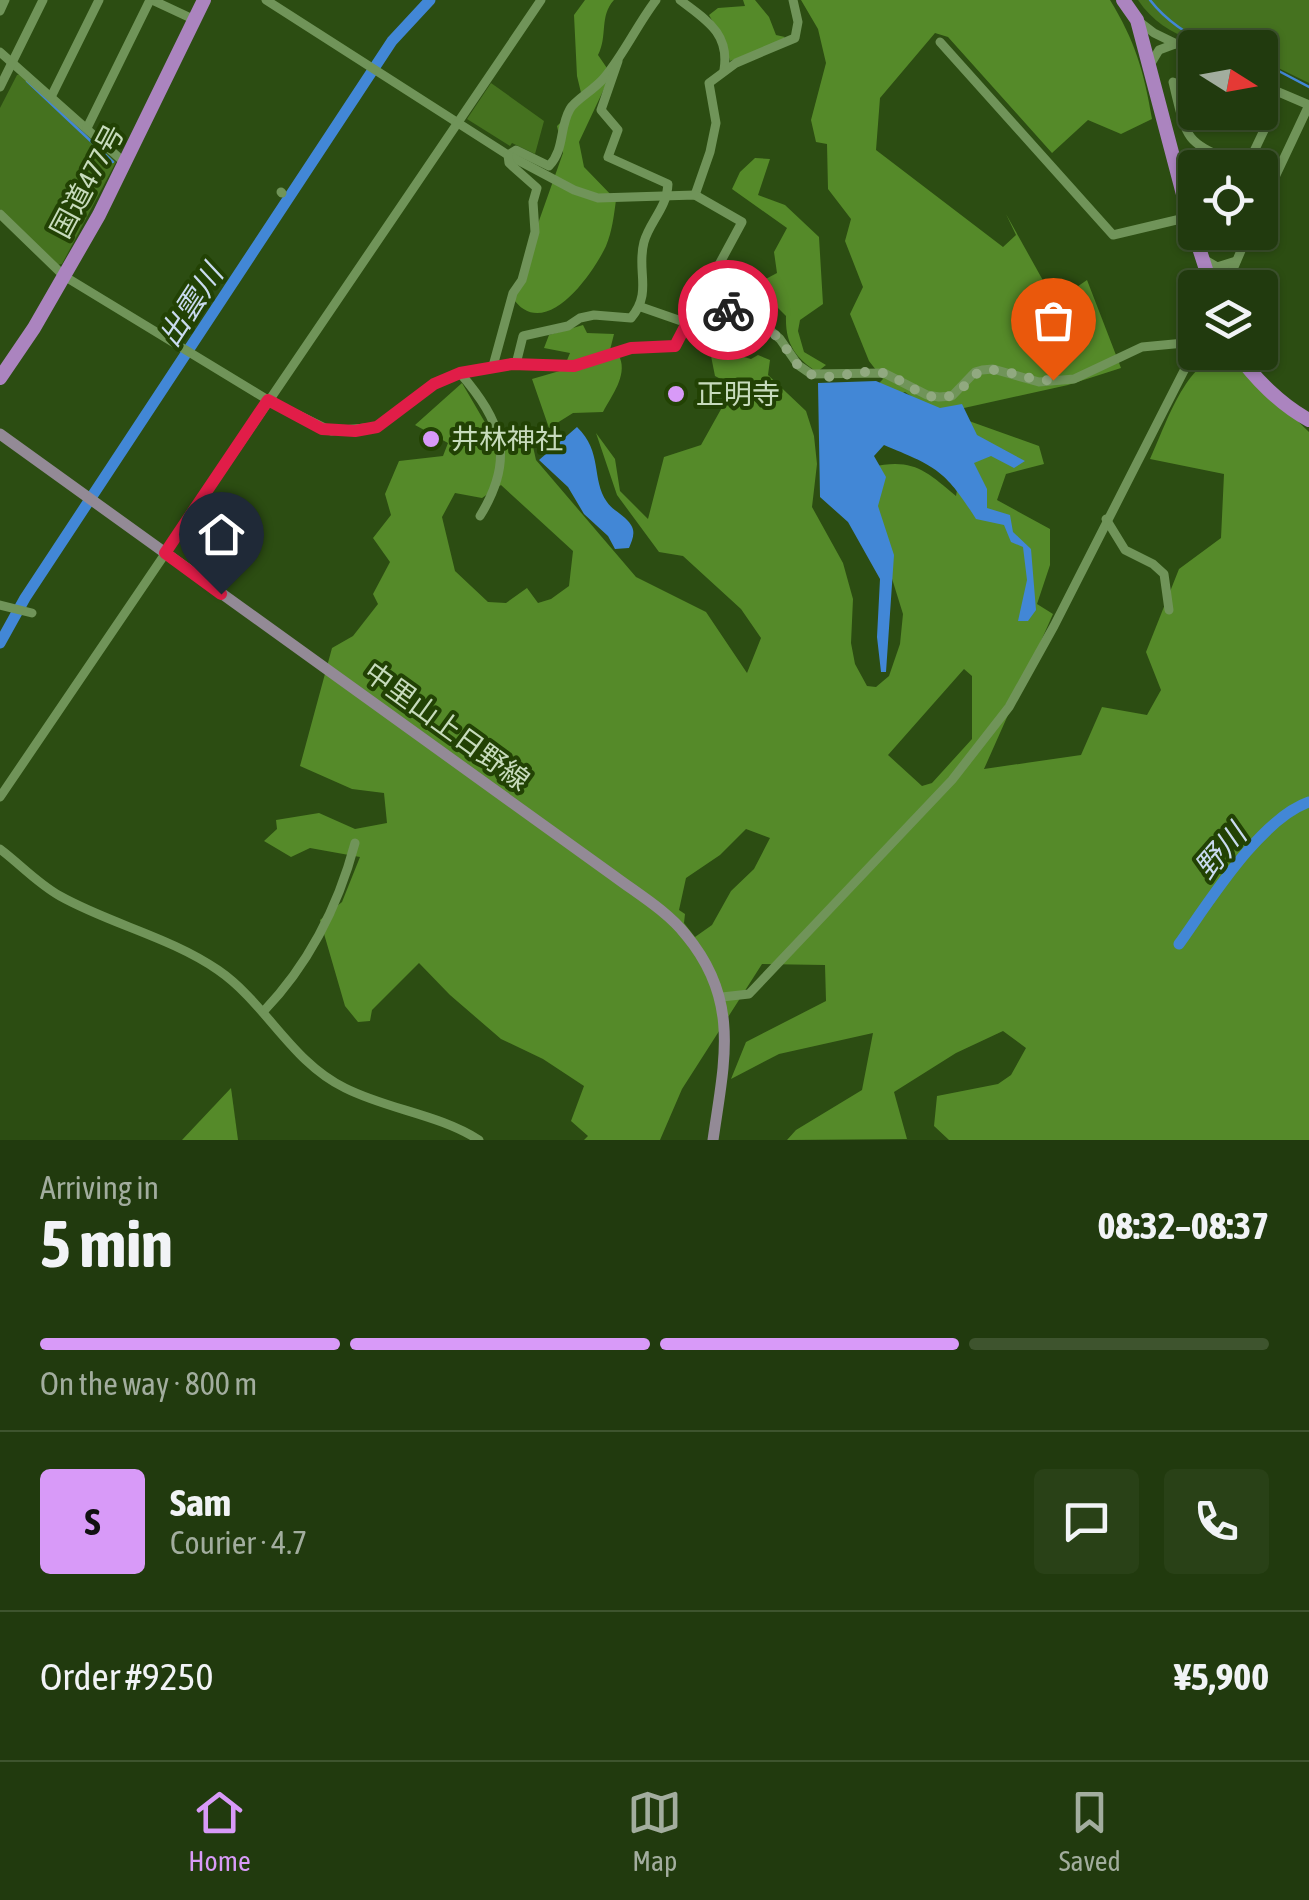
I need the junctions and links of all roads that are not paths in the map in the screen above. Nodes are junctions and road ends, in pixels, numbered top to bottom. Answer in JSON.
{"nodes":[{"id":1,"x":5,"y":0,"type":"edge"},
{"id":2,"x":43,"y":0,"type":"edge"},
{"id":3,"x":99,"y":0,"type":"edge"},
{"id":4,"x":151,"y":0,"type":"edge"},
{"id":5,"x":204,"y":0,"type":"edge"},
{"id":6,"x":266,"y":0,"type":"edge"},
{"id":7,"x":541,"y":0,"type":"edge"},
{"id":8,"x":656,"y":0,"type":"edge"},
{"id":9,"x":680,"y":0,"type":"edge"},
{"id":10,"x":793,"y":0,"type":"edge"},
{"id":11,"x":1123,"y":0,"type":"edge"},
{"id":12,"x":0,"y":10,"type":"edge"},
{"id":13,"x":195,"y":20,"type":"junction"},
{"id":14,"x":1137,"y":20,"type":"junction"},
{"id":15,"x":940,"y":42,"type":"dead end"},
{"id":16,"x":1174,"y":44,"type":"junction"},
{"id":17,"x":1178,"y":46,"type":"edge"},
{"id":18,"x":0,"y":52,"type":"edge"},
{"id":19,"x":618,"y":61,"type":"junction"},
{"id":20,"x":12,"y":62,"type":"junction"},
{"id":21,"x":1148,"y":67,"type":"junction"},
{"id":22,"x":724,"y":70,"type":"junction"},
{"id":23,"x":1178,"y":84,"type":"edge"},
{"id":24,"x":0,"y":87,"type":"edge"},
{"id":25,"x":1278,"y":92,"type":"edge"},
{"id":26,"x":51,"y":97,"type":"junction"},
{"id":27,"x":1178,"y":102,"type":"edge"},
{"id":28,"x":1309,"y":105,"type":"edge"},
{"id":29,"x":458,"y":122,"type":"junction"},
{"id":30,"x":87,"y":128,"type":"junction"},
{"id":31,"x":1185,"y":130,"type":"edge"},
{"id":32,"x":1208,"y":150,"type":"edge"},
{"id":33,"x":508,"y":155,"type":"junction"},
{"id":34,"x":126,"y":164,"type":"junction"},
{"id":35,"x":1278,"y":171,"type":"edge"},
{"id":36,"x":1178,"y":177,"type":"edge"},
{"id":37,"x":695,"y":194,"type":"junction"},
{"id":38,"x":668,"y":198,"type":"junction"},
{"id":39,"x":0,"y":214,"type":"edge"},
{"id":40,"x":1178,"y":220,"type":"edge"},
{"id":41,"x":1199,"y":250,"type":"edge"},
{"id":42,"x":1241,"y":250,"type":"edge"},
{"id":43,"x":1202,"y":258,"type":"junction"},
{"id":44,"x":1236,"y":262,"type":"junction"},
{"id":45,"x":1206,"y":270,"type":"edge"},
{"id":46,"x":1232,"y":270,"type":"edge"},
{"id":47,"x":64,"y":276,"type":"junction"},
{"id":48,"x":701,"y":296,"type":"junction"},
{"id":49,"x":641,"y":306,"type":"junction"},
{"id":50,"x":687,"y":322,"type":"junction"},
{"id":51,"x":1178,"y":346,"type":"edge"},
{"id":52,"x":516,"y":364,"type":"junction"},
{"id":53,"x":493,"y":366,"type":"junction"},
{"id":54,"x":1183,"y":370,"type":"edge"},
{"id":55,"x":1250,"y":370,"type":"edge"},
{"id":56,"x":1258,"y":370,"type":"edge"},
{"id":57,"x":460,"y":373,"type":"junction"},
{"id":58,"x":0,"y":378,"type":"edge"},
{"id":59,"x":1266,"y":384,"type":"junction"},
{"id":60,"x":268,"y":400,"type":"junction"},
{"id":61,"x":1309,"y":420,"type":"edge"},
{"id":62,"x":0,"y":434,"type":"edge"},
{"id":63,"x":480,"y":516,"type":"dead end"},
{"id":64,"x":1106,"y":519,"type":"junction"},
{"id":65,"x":165,"y":553,"type":"junction"},
{"id":66,"x":0,"y":605,"type":"edge"},
{"id":67,"x":1168,"y":610,"type":"dead end"},
{"id":68,"x":32,"y":614,"type":"dead end"},
{"id":69,"x":0,"y":797,"type":"edge"},
{"id":70,"x":355,"y":843,"type":"dead end"},
{"id":71,"x":0,"y":849,"type":"edge"},
{"id":72,"x":722,"y":997,"type":"junction"},
{"id":73,"x":262,"y":1012,"type":"junction"},
{"id":74,"x":479,"y":1140,"type":"edge"},
{"id":75,"x":713,"y":1140,"type":"edge"}],
"edges":[{"from":1,"to":12,"type":"street"},
{"from":2,"to":20,"type":"street"},
{"from":3,"to":26,"type":"street"},
{"from":4,"to":13,"type":"street"},
{"from":4,"to":30,"type":"street"},
{"from":5,"to":13,"type":"highway","name":"国道477号"},
{"from":6,"to":29,"type":"street"},
{"from":7,"to":29,"type":"street"},
{"from":8,"to":19,"type":"street"},
{"from":9,"to":22,"type":"street"},
{"from":10,"to":22,"type":"street"},
{"from":11,"to":14,"type":"highway"},
{"from":13,"to":34,"type":"highway","name":"国道477号"},
{"from":14,"to":16,"type":"street"},
{"from":14,"to":21,"type":"highway"},
{"from":15,"to":40,"type":"street"},
{"from":16,"to":17,"type":"street"},
{"from":16,"to":21,"type":"street"},
{"from":18,"to":20,"type":"street"},
{"from":19,"to":33,"type":"street"},
{"from":19,"to":38,"type":"street"},
{"from":20,"to":24,"type":"street"},
{"from":20,"to":26,"type":"street"},
{"from":21,"to":36,"type":"highway"},
{"from":22,"to":37,"type":"street"},
{"from":23,"to":27,"type":"street"},
{"from":25,"to":28,"type":"street"},
{"from":26,"to":30,"type":"street"},
{"from":28,"to":35,"type":"street"},
{"from":29,"to":33,"type":"street"},
{"from":29,"to":60,"type":"street"},
{"from":30,"to":34,"type":"street"},
{"from":31,"to":32,"type":"street"},
{"from":33,"to":38,"type":"street"},
{"from":33,"to":53,"type":"street"},
{"from":34,"to":47,"type":"highway","name":"国道477号"},
{"from":37,"to":38,"type":"street"},
{"from":37,"to":48,"type":"street"},
{"from":38,"to":49,"type":"street"},
{"from":39,"to":47,"type":"street"},
{"from":41,"to":43,"type":"highway"},
{"from":42,"to":44,"type":"street"},
{"from":43,"to":44,"type":"street"},
{"from":43,"to":45,"type":"highway"},
{"from":44,"to":46,"type":"street"},
{"from":47,"to":58,"type":"highway","name":"国道477号"},
{"from":47,"to":60,"type":"street"},
{"from":48,"to":50,"type":"street"},
{"from":48,"to":51,"type":"street"},
{"from":49,"to":50,"type":"street"},
{"from":49,"to":52,"type":"street"},
{"from":50,"to":52,"type":"street"},
{"from":52,"to":53,"type":"street"},
{"from":53,"to":57,"type":"street"},
{"from":54,"to":64,"type":"street"},
{"from":55,"to":59,"type":"highway"},
{"from":56,"to":59,"type":"highway"},
{"from":57,"to":60,"type":"street"},
{"from":57,"to":63,"type":"street"},
{"from":59,"to":61,"type":"highway"},
{"from":60,"to":65,"type":"street"},
{"from":62,"to":65,"type":"main road","name":"中里山上日野線"},
{"from":64,"to":67,"type":"street"},
{"from":64,"to":72,"type":"street"},
{"from":65,"to":69,"type":"street"},
{"from":65,"to":72,"type":"main road","name":"中里山上日野線"},
{"from":66,"to":68,"type":"street"},
{"from":70,"to":73,"type":"street"},
{"from":71,"to":73,"type":"street"},
{"from":72,"to":75,"type":"main road","name":"中里山上日野線"},
{"from":73,"to":74,"type":"street"}]}
